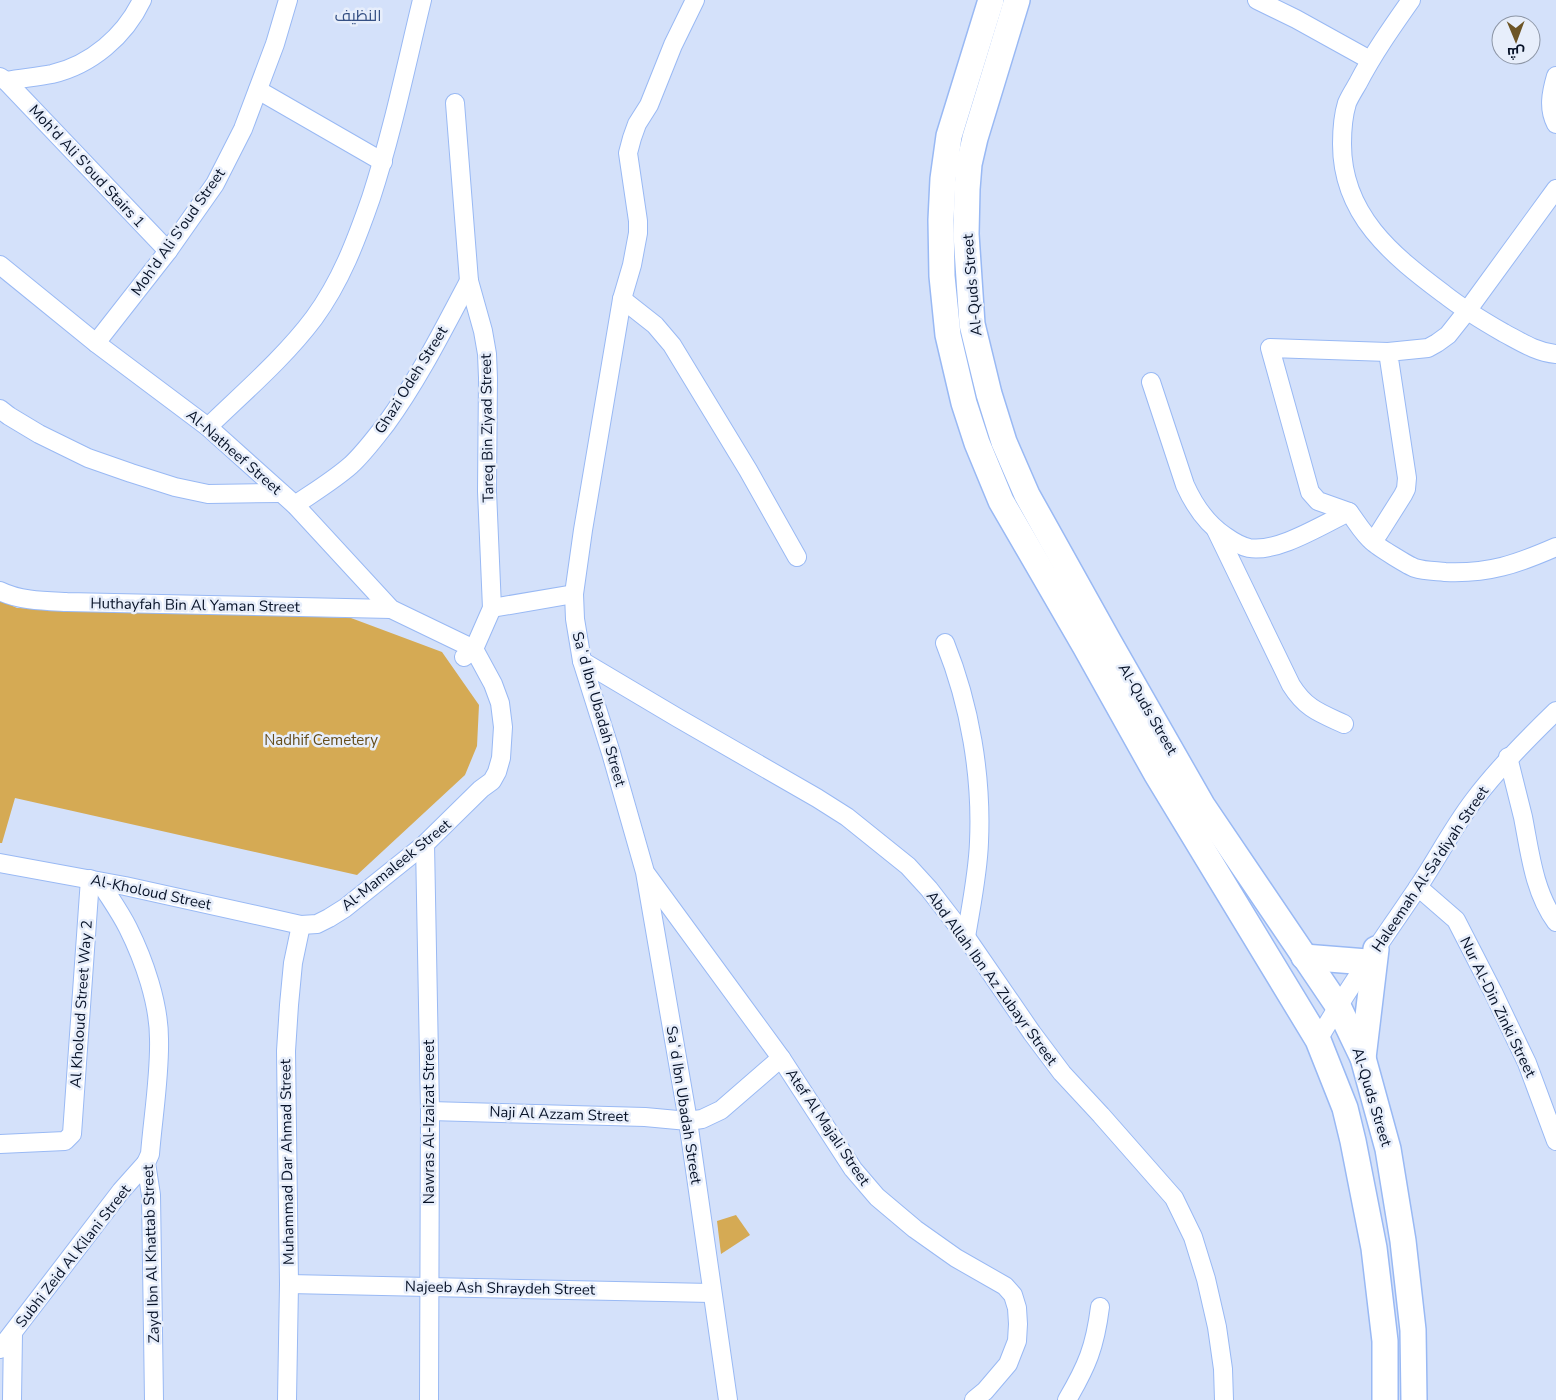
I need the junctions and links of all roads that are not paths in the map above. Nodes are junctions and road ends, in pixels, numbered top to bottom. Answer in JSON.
{"nodes":[{"id":1,"x":142,"y":0,"type":"edge"},
{"id":2,"x":288,"y":0,"type":"edge"},
{"id":3,"x":422,"y":0,"type":"edge"},
{"id":4,"x":695,"y":0,"type":"edge"},
{"id":5,"x":991,"y":0,"type":"edge"},
{"id":6,"x":1017,"y":0,"type":"edge"},
{"id":7,"x":1257,"y":0,"type":"edge"},
{"id":8,"x":1411,"y":0,"type":"edge"},
{"id":9,"x":1370,"y":60,"type":"junction"},
{"id":10,"x":1556,"y":76,"type":"edge"},
{"id":11,"x":3,"y":79,"type":"edge"},
{"id":12,"x":258,"y":90,"type":"junction"},
{"id":13,"x":456,"y":103,"type":"dead end"},
{"id":14,"x":1556,"y":124,"type":"edge"},
{"id":15,"x":383,"y":162,"type":"junction"},
{"id":16,"x":1556,"y":189,"type":"edge"},
{"id":17,"x":168,"y":251,"type":"junction"},
{"id":18,"x":0,"y":265,"type":"edge"},
{"id":19,"x":469,"y":281,"type":"junction"},
{"id":20,"x":622,"y":299,"type":"junction"},
{"id":21,"x":1467,"y":312,"type":"junction"},
{"id":22,"x":96,"y":344,"type":"junction"},
{"id":23,"x":1388,"y":352,"type":"junction"},
{"id":24,"x":1556,"y":354,"type":"edge"},
{"id":25,"x":1151,"y":382,"type":"dead end"},
{"id":26,"x":0,"y":409,"type":"edge"},
{"id":27,"x":208,"y":427,"type":"junction"},
{"id":28,"x":281,"y":493,"type":"junction"},
{"id":29,"x":294,"y":505,"type":"junction"},
{"id":30,"x":1349,"y":512,"type":"junction"},
{"id":31,"x":1216,"y":530,"type":"junction"},
{"id":32,"x":1372,"y":542,"type":"junction"},
{"id":33,"x":1556,"y":547,"type":"edge"},
{"id":34,"x":797,"y":557,"type":"dead end"},
{"id":35,"x":0,"y":591,"type":"edge"},
{"id":36,"x":574,"y":594,"type":"junction"},
{"id":37,"x":492,"y":608,"type":"junction"},
{"id":38,"x":391,"y":609,"type":"junction"},
{"id":39,"x":945,"y":643,"type":"dead end"},
{"id":40,"x":466,"y":649,"type":"junction"},
{"id":41,"x":582,"y":661,"type":"junction"},
{"id":42,"x":1556,"y":711,"type":"edge"},
{"id":43,"x":1344,"y":724,"type":"dead end"},
{"id":44,"x":1508,"y":758,"type":"junction"},
{"id":45,"x":425,"y":844,"type":"junction"},
{"id":46,"x":0,"y":863,"type":"edge"},
{"id":47,"x":645,"y":872,"type":"junction"},
{"id":48,"x":95,"y":881,"type":"junction"},
{"id":49,"x":1418,"y":887,"type":"junction"},
{"id":50,"x":1556,"y":922,"type":"edge"},
{"id":51,"x":301,"y":925,"type":"junction"},
{"id":52,"x":966,"y":936,"type":"junction"},
{"id":53,"x":1372,"y":955,"type":"junction"},
{"id":54,"x":1304,"y":957,"type":"junction"},
{"id":55,"x":1338,"y":1006,"type":"junction"},
{"id":56,"x":1318,"y":1040,"type":"junction"},
{"id":57,"x":781,"y":1058,"type":"junction"},
{"id":58,"x":1363,"y":1058,"type":"junction"},
{"id":59,"x":430,"y":1111,"type":"junction"},
{"id":60,"x":688,"y":1121,"type":"junction"},
{"id":61,"x":1556,"y":1141,"type":"edge"},
{"id":62,"x":0,"y":1144,"type":"edge"},
{"id":63,"x":148,"y":1158,"type":"junction"},
{"id":64,"x":289,"y":1284,"type":"junction"},
{"id":65,"x":429,"y":1287,"type":"junction"},
{"id":66,"x":711,"y":1293,"type":"junction"},
{"id":67,"x":1100,"y":1307,"type":"dead end"},
{"id":68,"x":13,"y":1333,"type":"junction"},
{"id":69,"x":0,"y":1349,"type":"edge"},
{"id":70,"x":0,"y":1396,"type":"edge"},
{"id":71,"x":5,"y":1400,"type":"edge"},
{"id":72,"x":12,"y":1400,"type":"edge"},
{"id":73,"x":154,"y":1400,"type":"edge"},
{"id":74,"x":287,"y":1400,"type":"edge"},
{"id":75,"x":428,"y":1400,"type":"edge"},
{"id":76,"x":728,"y":1400,"type":"edge"},
{"id":77,"x":974,"y":1400,"type":"edge"},
{"id":78,"x":1067,"y":1400,"type":"edge"},
{"id":79,"x":1224,"y":1400,"type":"edge"},
{"id":80,"x":1386,"y":1400,"type":"edge"},
{"id":81,"x":1414,"y":1400,"type":"edge"}],
"edges":[{"from":1,"to":11,"type":"street"},
{"from":2,"to":12,"type":"street","name":"Moh'd Ali S'oud Street"},
{"from":3,"to":15,"type":"street"},
{"from":4,"to":20,"type":"street","name":"Saʻd Ibn Ubadah Street"},
{"from":5,"to":56,"type":"highway","name":"Al-Quds Street"},
{"from":6,"to":54,"type":"highway","name":"Al-Quds Street"},
{"from":7,"to":9,"type":"street"},
{"from":8,"to":9,"type":"street"},
{"from":9,"to":21,"type":"street"},
{"from":10,"to":14,"type":"street"},
{"from":11,"to":17,"type":"street","name":"Moh'd Ali S'oud Stairs 1"},
{"from":12,"to":15,"type":"street"},
{"from":12,"to":17,"type":"street","name":"Moh'd Ali S'oud Street"},
{"from":13,"to":19,"type":"street","name":"Tareq Bin Ziyad Street"},
{"from":15,"to":27,"type":"street"},
{"from":16,"to":21,"type":"street"},
{"from":17,"to":22,"type":"street","name":"Moh'd Ali S'oud Street"},
{"from":18,"to":22,"type":"street","name":"Al-Natheef Street"},
{"from":19,"to":29,"type":"street","name":"Ghazi Odeh Street"},
{"from":19,"to":37,"type":"street","name":"Tareq Bin Ziyad Street"},
{"from":20,"to":34,"type":"street"},
{"from":20,"to":36,"type":"street","name":"Saʻd Ibn Ubadah Street"},
{"from":21,"to":23,"type":"street"},
{"from":21,"to":24,"type":"street"},
{"from":22,"to":27,"type":"street","name":"Al-Natheef Street"},
{"from":23,"to":30,"type":"street"},
{"from":23,"to":32,"type":"street"},
{"from":25,"to":31,"type":"street"},
{"from":26,"to":28,"type":"street"},
{"from":27,"to":28,"type":"street","name":"Al-Natheef Street"},
{"from":28,"to":29,"type":"street","name":"Al-Natheef Street"},
{"from":29,"to":38,"type":"street","name":"Al-Natheef Street"},
{"from":30,"to":31,"type":"street"},
{"from":30,"to":32,"type":"street"},
{"from":31,"to":43,"type":"street"},
{"from":32,"to":33,"type":"street"},
{"from":35,"to":38,"type":"street","name":"Huthayfah Bin Al Yaman Street"},
{"from":36,"to":37,"type":"street"},
{"from":36,"to":41,"type":"street","name":"Saʻd Ibn Ubadah Street"},
{"from":37,"to":40,"type":"street","name":"Tareq Bin Ziyad Street"},
{"from":38,"to":40,"type":"street","name":"Al-Natheef Street"},
{"from":39,"to":52,"type":"street"},
{"from":40,"to":45,"type":"street","name":"Al-Mamaleek Street"},
{"from":41,"to":47,"type":"street","name":"Saʻd Ibn Ubadah Street"},
{"from":41,"to":52,"type":"street","name":"Abd Allah Ibn Az Zubayr Street"},
{"from":42,"to":44,"type":"street","name":"Haleemah Al-Sa'diyah Street"},
{"from":44,"to":49,"type":"street","name":"Haleemah Al-Sa'diyah Street"},
{"from":44,"to":50,"type":"street"},
{"from":45,"to":51,"type":"street","name":"Al-Mamaleek Street"},
{"from":45,"to":59,"type":"street","name":"Nawras Al-Izaizat Street"},
{"from":46,"to":48,"type":"street","name":"Al-Kholoud Street"},
{"from":47,"to":57,"type":"street","name":"Atef Al Majali Street"},
{"from":47,"to":60,"type":"street","name":"Saʻd Ibn Ubadah Street"},
{"from":48,"to":51,"type":"street","name":"Al-Kholoud Street"},
{"from":48,"to":62,"type":"street","name":"Al Kholoud Street Way 2"},
{"from":48,"to":63,"type":"street","name":"Zayd Ibn Al Khattab Street"},
{"from":49,"to":53,"type":"street","name":"Haleemah Al-Sa'diyah Street"},
{"from":49,"to":61,"type":"street","name":"Nur Al-Din Zinki Street"},
{"from":51,"to":64,"type":"street","name":"Muhammad Dar Ahmad Street"},
{"from":52,"to":79,"type":"street","name":"Abd Allah Ibn Az Zubayr Street"},
{"from":53,"to":54,"type":"highway"},
{"from":53,"to":55,"type":"street","name":"Haleemah Al-Sa'diyah Street"},
{"from":53,"to":58,"type":"highway"},
{"from":54,"to":55,"type":"highway","name":"Al-Quds Street"},
{"from":55,"to":56,"type":"street","name":"Haleemah Al-Sa'diyah Street"},
{"from":55,"to":58,"type":"highway","name":"Al-Quds Street"},
{"from":56,"to":80,"type":"highway","name":"Al-Quds Street"},
{"from":57,"to":60,"type":"street"},
{"from":57,"to":77,"type":"street","name":"Atef Al Majali Street"},
{"from":58,"to":81,"type":"highway","name":"Al-Quds Street"},
{"from":59,"to":60,"type":"street","name":"Naji Al Azzam Street"},
{"from":59,"to":65,"type":"street","name":"Nawras Al-Izaizat Street"},
{"from":60,"to":66,"type":"street","name":"Saʻd Ibn Ubadah Street"},
{"from":63,"to":68,"type":"street","name":"Subhi Zeid Al Kilani Street"},
{"from":63,"to":73,"type":"street","name":"Zayd Ibn Al Khattab Street"},
{"from":64,"to":65,"type":"street","name":"Najeeb Ash Shraydeh Street"},
{"from":64,"to":74,"type":"street","name":"Muhammad Dar Ahmad Street"},
{"from":65,"to":66,"type":"street","name":"Najeeb Ash Shraydeh Street"},
{"from":65,"to":75,"type":"street","name":"Nawras Al-Izaizat Street"},
{"from":66,"to":76,"type":"street","name":"Saʻd Ibn Ubadah Street"},
{"from":67,"to":78,"type":"street"},
{"from":68,"to":69,"type":"street","name":"Subhi Zeid Al Kilani Street"},
{"from":68,"to":72,"type":"street"},
{"from":70,"to":71,"type":"street"}]}
